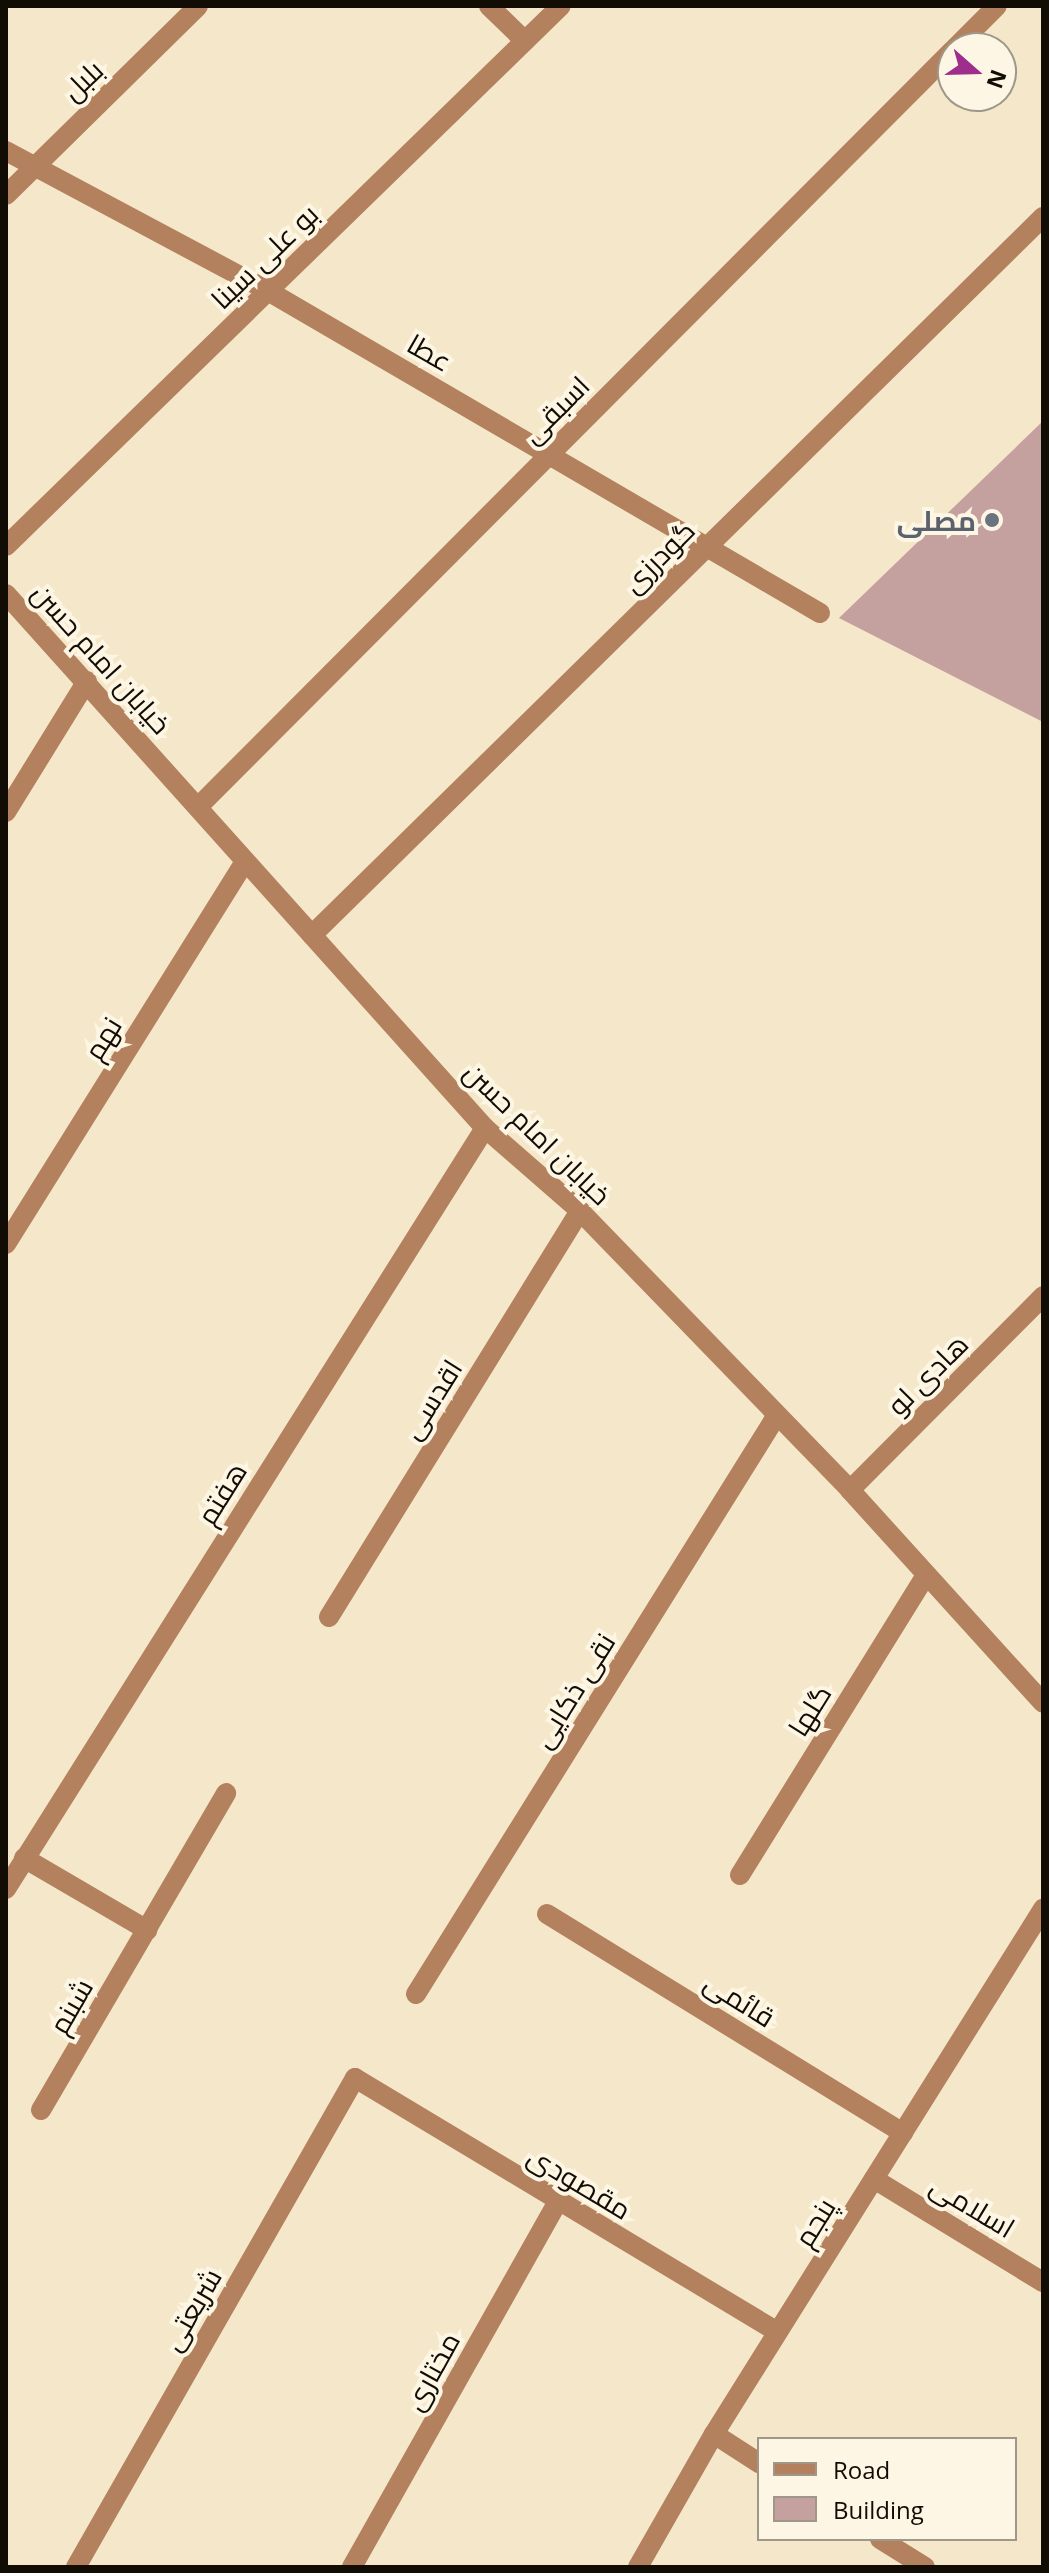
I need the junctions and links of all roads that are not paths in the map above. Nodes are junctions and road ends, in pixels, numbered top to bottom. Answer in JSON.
{"nodes":[{"id":1,"x":198,"y":6,"type":"edge"},
{"id":2,"x":489,"y":6,"type":"edge"},
{"id":3,"x":561,"y":6,"type":"edge"},
{"id":4,"x":997,"y":6,"type":"edge"},
{"id":5,"x":971,"y":32,"type":"edge"},
{"id":6,"x":525,"y":41,"type":"junction"},
{"id":7,"x":937,"y":66,"type":"edge"},
{"id":8,"x":6,"y":151,"type":"edge"},
{"id":9,"x":35,"y":166,"type":"junction"},
{"id":10,"x":6,"y":195,"type":"edge"},
{"id":11,"x":1043,"y":217,"type":"edge"},
{"id":12,"x":268,"y":291,"type":"junction"},
{"id":13,"x":550,"y":454,"type":"junction"},
{"id":14,"x":6,"y":546,"type":"edge"},
{"id":15,"x":706,"y":548,"type":"junction"},
{"id":16,"x":6,"y":594,"type":"edge"},
{"id":17,"x":820,"y":613,"type":"dead end"},
{"id":18,"x":87,"y":681,"type":"junction"},
{"id":19,"x":198,"y":807,"type":"junction"},
{"id":20,"x":6,"y":812,"type":"edge"},
{"id":21,"x":245,"y":861,"type":"junction"},
{"id":22,"x":312,"y":935,"type":"junction"},
{"id":23,"x":485,"y":1128,"type":"junction"},
{"id":24,"x":580,"y":1211,"type":"junction"},
{"id":25,"x":6,"y":1244,"type":"edge"},
{"id":26,"x":1043,"y":1296,"type":"edge"},
{"id":27,"x":777,"y":1415,"type":"junction"},
{"id":28,"x":850,"y":1490,"type":"junction"},
{"id":29,"x":926,"y":1575,"type":"junction"},
{"id":30,"x":329,"y":1617,"type":"dead end"},
{"id":31,"x":1043,"y":1703,"type":"edge"},
{"id":32,"x":226,"y":1793,"type":"dead end"},
{"id":33,"x":24,"y":1858,"type":"junction"},
{"id":34,"x":740,"y":1875,"type":"dead end"},
{"id":35,"x":6,"y":1889,"type":"edge"},
{"id":36,"x":1043,"y":1909,"type":"edge"},
{"id":37,"x":547,"y":1914,"type":"dead end"},
{"id":38,"x":147,"y":1930,"type":"junction"},
{"id":39,"x":416,"y":1994,"type":"dead end"},
{"id":40,"x":355,"y":2078,"type":"joint"},
{"id":41,"x":41,"y":2110,"type":"dead end"},
{"id":42,"x":903,"y":2133,"type":"junction"},
{"id":43,"x":874,"y":2179,"type":"junction"},
{"id":44,"x":558,"y":2202,"type":"junction"},
{"id":45,"x":1043,"y":2282,"type":"edge"},
{"id":46,"x":778,"y":2332,"type":"junction"},
{"id":47,"x":714,"y":2434,"type":"junction"},
{"id":48,"x":757,"y":2462,"type":"edge"},
{"id":49,"x":883,"y":2541,"type":"edge"},
{"id":50,"x":76,"y":2567,"type":"edge"},
{"id":51,"x":352,"y":2567,"type":"edge"},
{"id":52,"x":638,"y":2567,"type":"edge"},
{"id":53,"x":925,"y":2567,"type":"edge"}],
"edges":[{"from":1,"to":9,"type":"street","name":"بلبل"},
{"from":2,"to":6,"type":"street"},
{"from":3,"to":6,"type":"street","name":"بو علی سینا"},
{"from":4,"to":5,"type":"street","name":"اسبقی"},
{"from":6,"to":12,"type":"street","name":"بو علی سینا"},
{"from":7,"to":13,"type":"street","name":"اسبقی"},
{"from":8,"to":9,"type":"street","name":"عطا"},
{"from":9,"to":10,"type":"street","name":"بلبل"},
{"from":9,"to":12,"type":"street","name":"عطا"},
{"from":11,"to":15,"type":"street","name":"گودرزی"},
{"from":12,"to":13,"type":"street","name":"عطا"},
{"from":12,"to":14,"type":"street","name":"بو علی سینا"},
{"from":13,"to":15,"type":"street","name":"عطا"},
{"from":13,"to":19,"type":"street","name":"اسبقی"},
{"from":15,"to":17,"type":"street","name":"عطا"},
{"from":15,"to":22,"type":"street","name":"گودرزی"},
{"from":16,"to":18,"type":"street","name":"خیابان امام حسن"},
{"from":18,"to":19,"type":"street","name":"خیابان امام حسن"},
{"from":18,"to":20,"type":"street"},
{"from":19,"to":21,"type":"street","name":"خیابان امام حسن"},
{"from":21,"to":22,"type":"street","name":"خیابان امام حسن"},
{"from":21,"to":25,"type":"street","name":"نهم"},
{"from":22,"to":23,"type":"street","name":"خیابان امام حسن"},
{"from":23,"to":24,"type":"street","name":"خیابان امام حسن"},
{"from":23,"to":33,"type":"street","name":"هفتم"},
{"from":24,"to":27,"type":"street","name":"خیابان امام حسن"},
{"from":24,"to":30,"type":"street","name":"اقدسی"},
{"from":26,"to":28,"type":"street","name":"هادی لو"},
{"from":27,"to":28,"type":"street","name":"خیابان امام حسن"},
{"from":27,"to":39,"type":"street","name":"نقی ذکایی"},
{"from":28,"to":29,"type":"street","name":"خیابان امام حسن"},
{"from":29,"to":31,"type":"street","name":"خیابان امام حسن"},
{"from":29,"to":34,"type":"street","name":"گلها"},
{"from":32,"to":38,"type":"street","name":"شبنم"},
{"from":33,"to":35,"type":"street","name":"هفتم"},
{"from":33,"to":38,"type":"street"},
{"from":36,"to":42,"type":"street","name":"پنجم"},
{"from":37,"to":42,"type":"street","name":"قائمی"},
{"from":38,"to":41,"type":"street","name":"شبنم"},
{"from":40,"to":44,"type":"street","name":"مقصودی"},
{"from":40,"to":50,"type":"street","name":"شریعتی"},
{"from":42,"to":43,"type":"street","name":"پنجم"},
{"from":43,"to":45,"type":"street","name":"اسلامی"},
{"from":43,"to":46,"type":"street","name":"پنجم"},
{"from":44,"to":46,"type":"street","name":"مقصودی"},
{"from":44,"to":51,"type":"street","name":"مختاری"},
{"from":46,"to":47,"type":"street","name":"پنجم"},
{"from":47,"to":48,"type":"street"},
{"from":47,"to":52,"type":"street","name":"پنجم"},
{"from":49,"to":53,"type":"street"}]}
